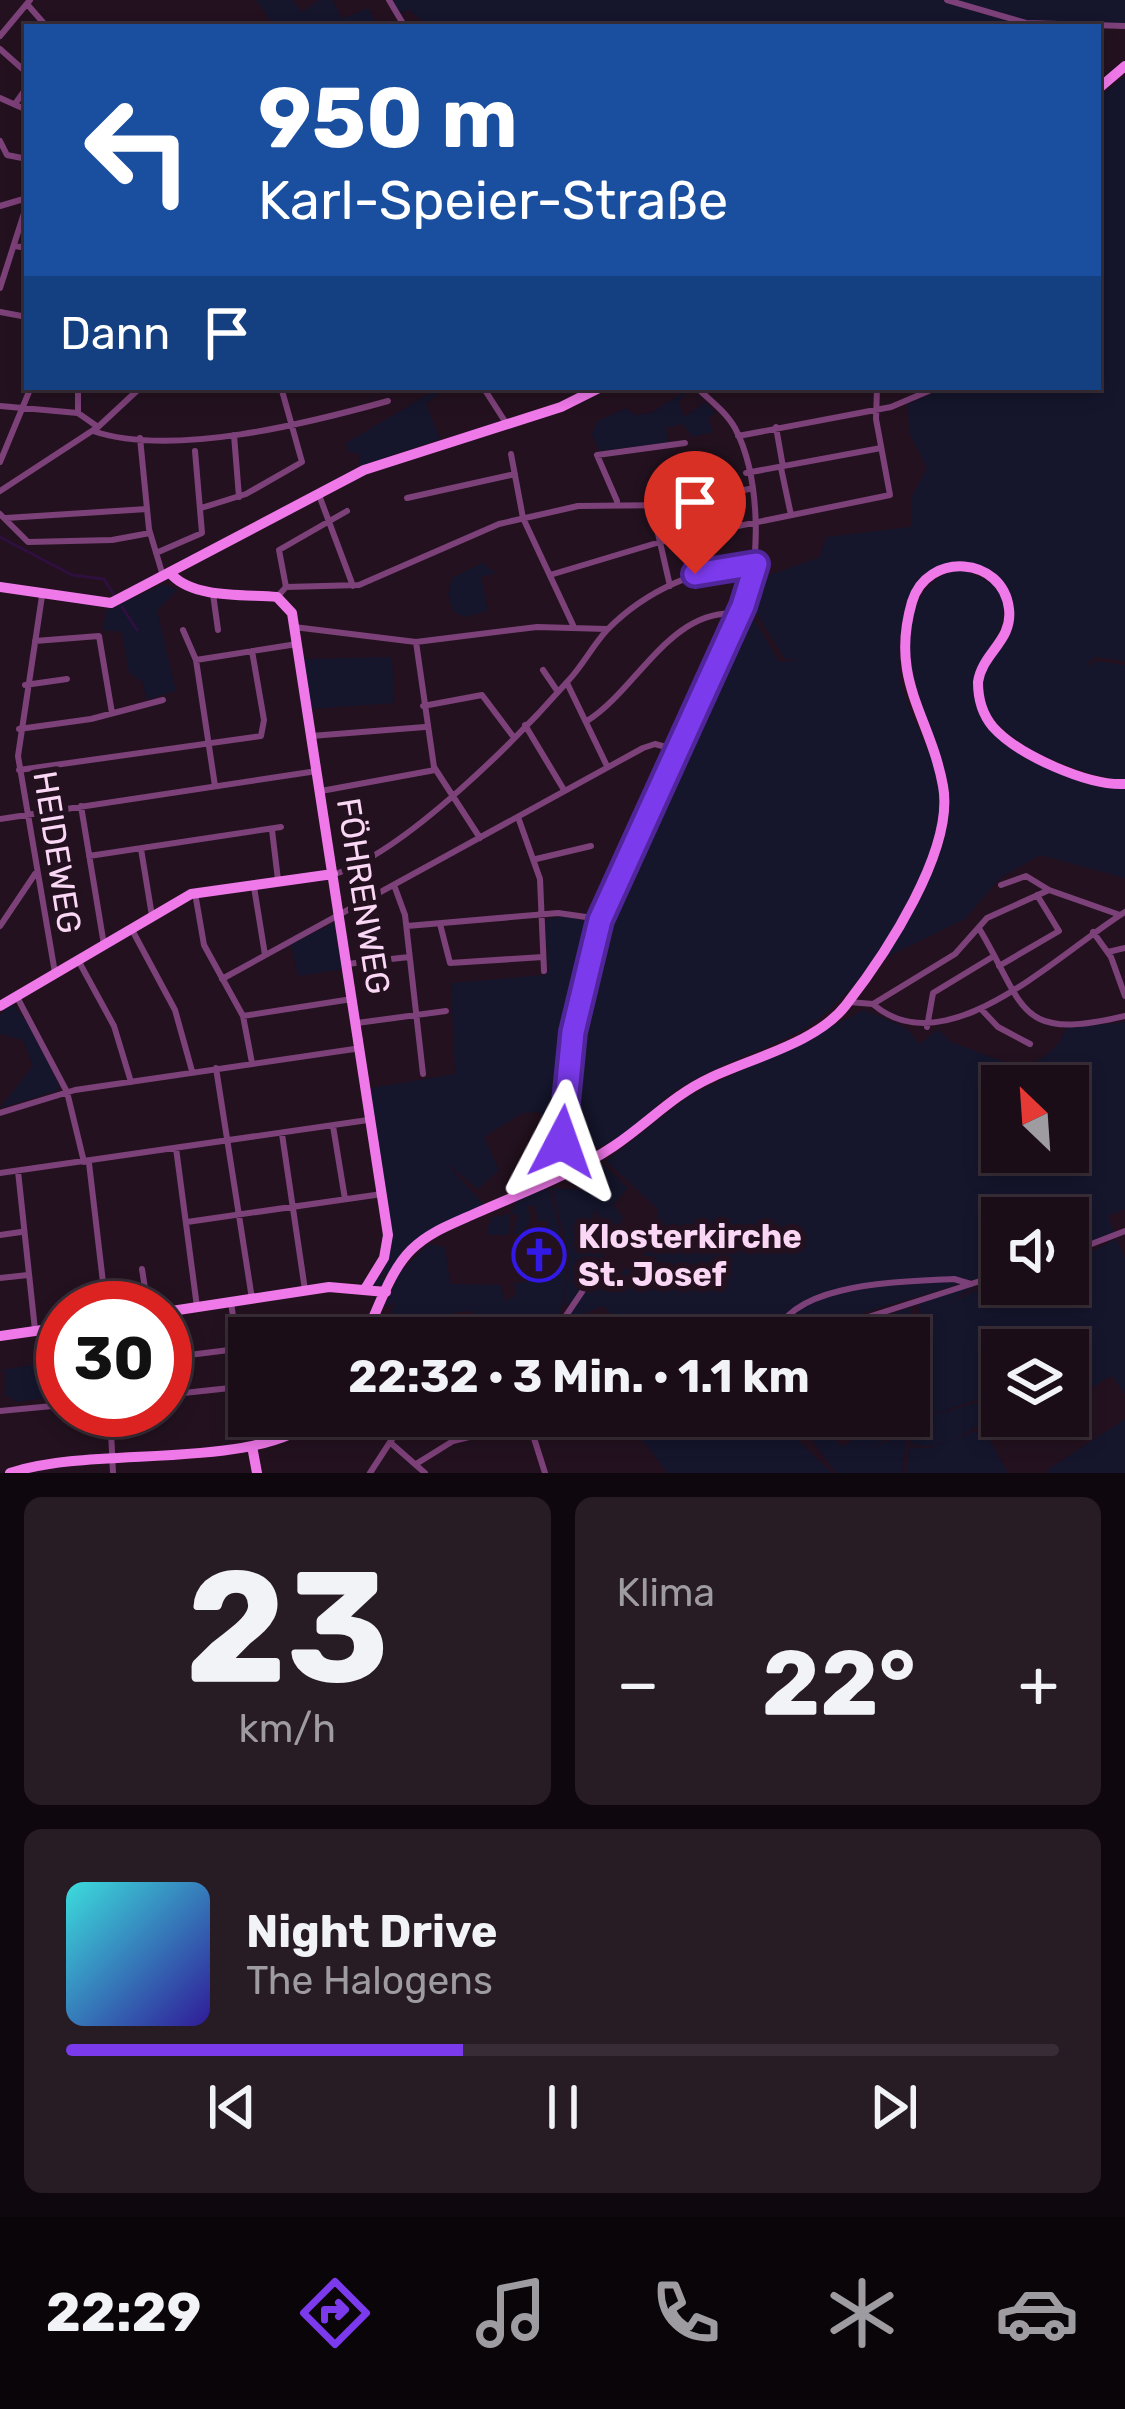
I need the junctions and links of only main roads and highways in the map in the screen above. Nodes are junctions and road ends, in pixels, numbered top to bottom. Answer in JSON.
{"nodes":[{"id":1,"x":1125,"y":66,"type":"edge"},
{"id":2,"x":1101,"y":86,"type":"edge"},
{"id":3,"x":595,"y":390,"type":"edge"},
{"id":4,"x":168,"y":577,"type":"junction"},
{"id":5,"x":0,"y":587,"type":"edge"},
{"id":6,"x":1125,"y":784,"type":"edge"},
{"id":7,"x":333,"y":874,"type":"junction"},
{"id":8,"x":0,"y":1006,"type":"edge"},
{"id":9,"x":564,"y":1149,"type":"road end"},
{"id":10,"x":607,"y":1150,"type":"junction"},
{"id":11,"x":362,"y":1288,"type":"junction"},
{"id":12,"x":385,"y":1295,"type":"junction"},
{"id":13,"x":192,"y":1308,"type":"edge"},
{"id":14,"x":374,"y":1317,"type":"edge"},
{"id":15,"x":36,"y":1330,"type":"edge"},
{"id":16,"x":0,"y":1336,"type":"edge"},
{"id":17,"x":286,"y":1437,"type":"edge"},
{"id":18,"x":252,"y":1446,"type":"junction"},
{"id":19,"x":10,"y":1473,"type":"edge"},
{"id":20,"x":257,"y":1473,"type":"edge"}],
"edges":[{"from":1,"to":2,"type":"main road"},
{"from":3,"to":4,"type":"main road"},
{"from":4,"to":5,"type":"main road"},
{"from":4,"to":7,"type":"main road","name":"FÖHRENWEG"},
{"from":6,"to":10,"type":"main road"},
{"from":7,"to":8,"type":"main road"},
{"from":7,"to":11,"type":"main road","name":"FÖHRENWEG"},
{"from":9,"to":10,"type":"main road"},
{"from":10,"to":12,"type":"main road"},
{"from":11,"to":12,"type":"main road"},
{"from":11,"to":13,"type":"main road"},
{"from":12,"to":14,"type":"main road"},
{"from":15,"to":16,"type":"main road"},
{"from":17,"to":18,"type":"main road"},
{"from":18,"to":19,"type":"main road"},
{"from":18,"to":20,"type":"main road"}]}
